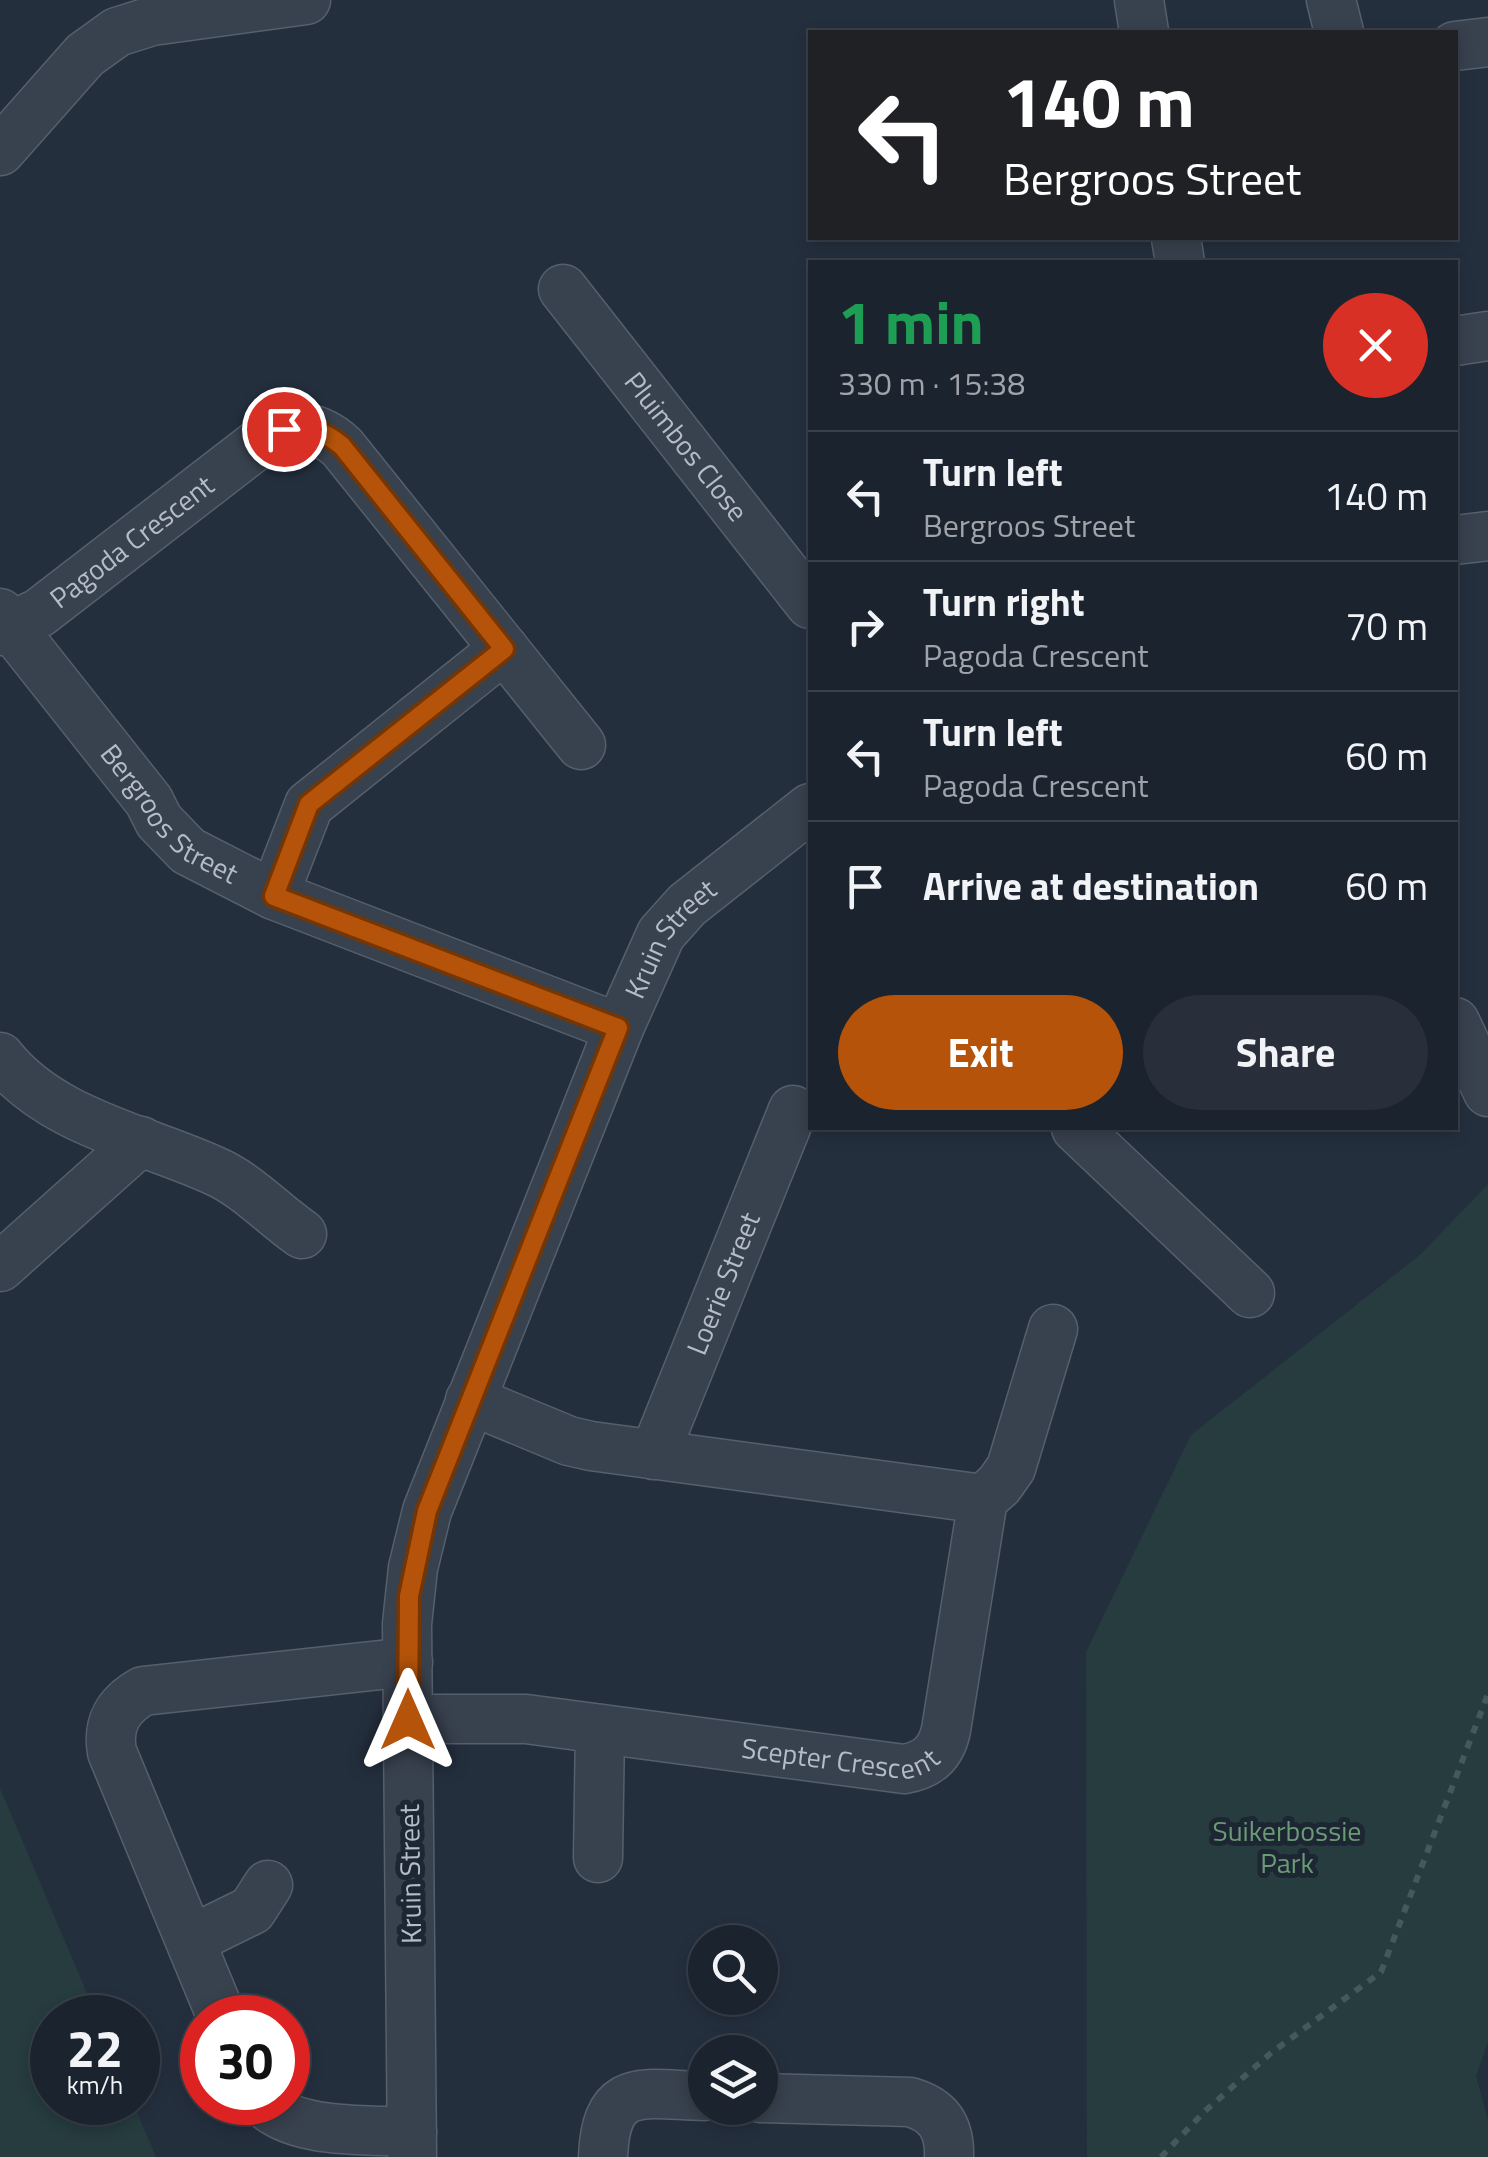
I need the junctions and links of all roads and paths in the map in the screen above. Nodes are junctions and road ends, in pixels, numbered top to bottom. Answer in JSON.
{"nodes":[{"id":1,"x":306,"y":0,"type":"edge"},
{"id":2,"x":1139,"y":0,"type":"edge"},
{"id":3,"x":1331,"y":0,"type":"edge"},
{"id":4,"x":1144,"y":30,"type":"edge"},
{"id":5,"x":1338,"y":30,"type":"edge"},
{"id":6,"x":1488,"y":42,"type":"edge"},
{"id":7,"x":1458,"y":46,"type":"edge"},
{"id":8,"x":9,"y":122,"type":"edge"},
{"id":9,"x":563,"y":289,"type":"dead end"},
{"id":10,"x":1488,"y":336,"type":"edge"},
{"id":11,"x":1458,"y":341,"type":"edge"},
{"id":12,"x":1488,"y":536,"type":"edge"},
{"id":13,"x":1458,"y":540,"type":"edge"},
{"id":14,"x":808,"y":601,"type":"edge"},
{"id":15,"x":3,"y":624,"type":"edge"},
{"id":16,"x":504,"y":649,"type":"junction"},
{"id":17,"x":580,"y":745,"type":"dead end"},
{"id":18,"x":803,"y":828,"type":"edge"},
{"id":19,"x":274,"y":896,"type":"junction"},
{"id":20,"x":618,"y":1028,"type":"junction"},
{"id":21,"x":1458,"y":1028,"type":"edge"},
{"id":22,"x":0,"y":1057,"type":"edge"},
{"id":23,"x":1488,"y":1092,"type":"edge"},
{"id":24,"x":793,"y":1110,"type":"dead end"},
{"id":25,"x":1078,"y":1130,"type":"edge"},
{"id":26,"x":141,"y":1141,"type":"junction"},
{"id":27,"x":302,"y":1234,"type":"dead end"},
{"id":28,"x":0,"y":1266,"type":"edge"},
{"id":29,"x":1250,"y":1293,"type":"dead end"},
{"id":30,"x":1053,"y":1329,"type":"dead end"},
{"id":31,"x":470,"y":1400,"type":"junction"},
{"id":32,"x":654,"y":1455,"type":"junction"},
{"id":33,"x":983,"y":1499,"type":"junction"},
{"id":34,"x":408,"y":1662,"type":"junction"},
{"id":35,"x":1488,"y":1694,"type":"edge"},
{"id":36,"x":408,"y":1720,"type":"junction"},
{"id":37,"x":600,"y":1729,"type":"junction"},
{"id":38,"x":598,"y":1858,"type":"dead end"},
{"id":39,"x":268,"y":1885,"type":"dead end"},
{"id":40,"x":190,"y":1940,"type":"junction"},
{"id":41,"x":213,"y":1995,"type":"edge"},
{"id":42,"x":688,"y":2096,"type":"edge"},
{"id":43,"x":778,"y":2098,"type":"edge"},
{"id":44,"x":309,"y":2125,"type":"edge"},
{"id":45,"x":412,"y":2144,"type":"edge"},
{"id":46,"x":603,"y":2157,"type":"edge"},
{"id":47,"x":949,"y":2157,"type":"edge"},
{"id":48,"x":1162,"y":2157,"type":"edge"}],
"edges":[{"from":1,"to":8,"type":"street"},
{"from":2,"to":4,"type":"street"},
{"from":3,"to":5,"type":"street"},
{"from":6,"to":7,"type":"street"},
{"from":9,"to":14,"type":"street","name":"Pluimbos Close"},
{"from":10,"to":11,"type":"street"},
{"from":12,"to":13,"type":"street"},
{"from":15,"to":16,"type":"street","name":"Pagoda Crescent"},
{"from":15,"to":19,"type":"street","name":"Bergroos Street"},
{"from":16,"to":17,"type":"street","name":"Pagoda Crescent"},
{"from":16,"to":19,"type":"street"},
{"from":18,"to":20,"type":"street","name":"Kruin Street"},
{"from":19,"to":20,"type":"street","name":"Bergroos Street"},
{"from":20,"to":31,"type":"street","name":"Kruin Street"},
{"from":21,"to":23,"type":"street"},
{"from":22,"to":26,"type":"street"},
{"from":24,"to":32,"type":"street","name":"Loerie Street"},
{"from":25,"to":29,"type":"street"},
{"from":26,"to":27,"type":"street"},
{"from":26,"to":28,"type":"street"},
{"from":30,"to":33,"type":"street","name":"Scepter Crescent"},
{"from":31,"to":32,"type":"street"},
{"from":31,"to":34,"type":"street","name":"Kruin Street"},
{"from":32,"to":33,"type":"street"},
{"from":33,"to":37,"type":"street","name":"Scepter Crescent"},
{"from":34,"to":36,"type":"street","name":"Kruin Street"},
{"from":34,"to":40,"type":"street"},
{"from":35,"to":48,"type":"path"},
{"from":36,"to":37,"type":"street","name":"Scepter Crescent"},
{"from":36,"to":45,"type":"street","name":"Kruin Street"},
{"from":37,"to":38,"type":"street"},
{"from":39,"to":40,"type":"street"},
{"from":40,"to":41,"type":"street"},
{"from":42,"to":46,"type":"street"},
{"from":43,"to":47,"type":"street"},
{"from":44,"to":45,"type":"street"}]}
